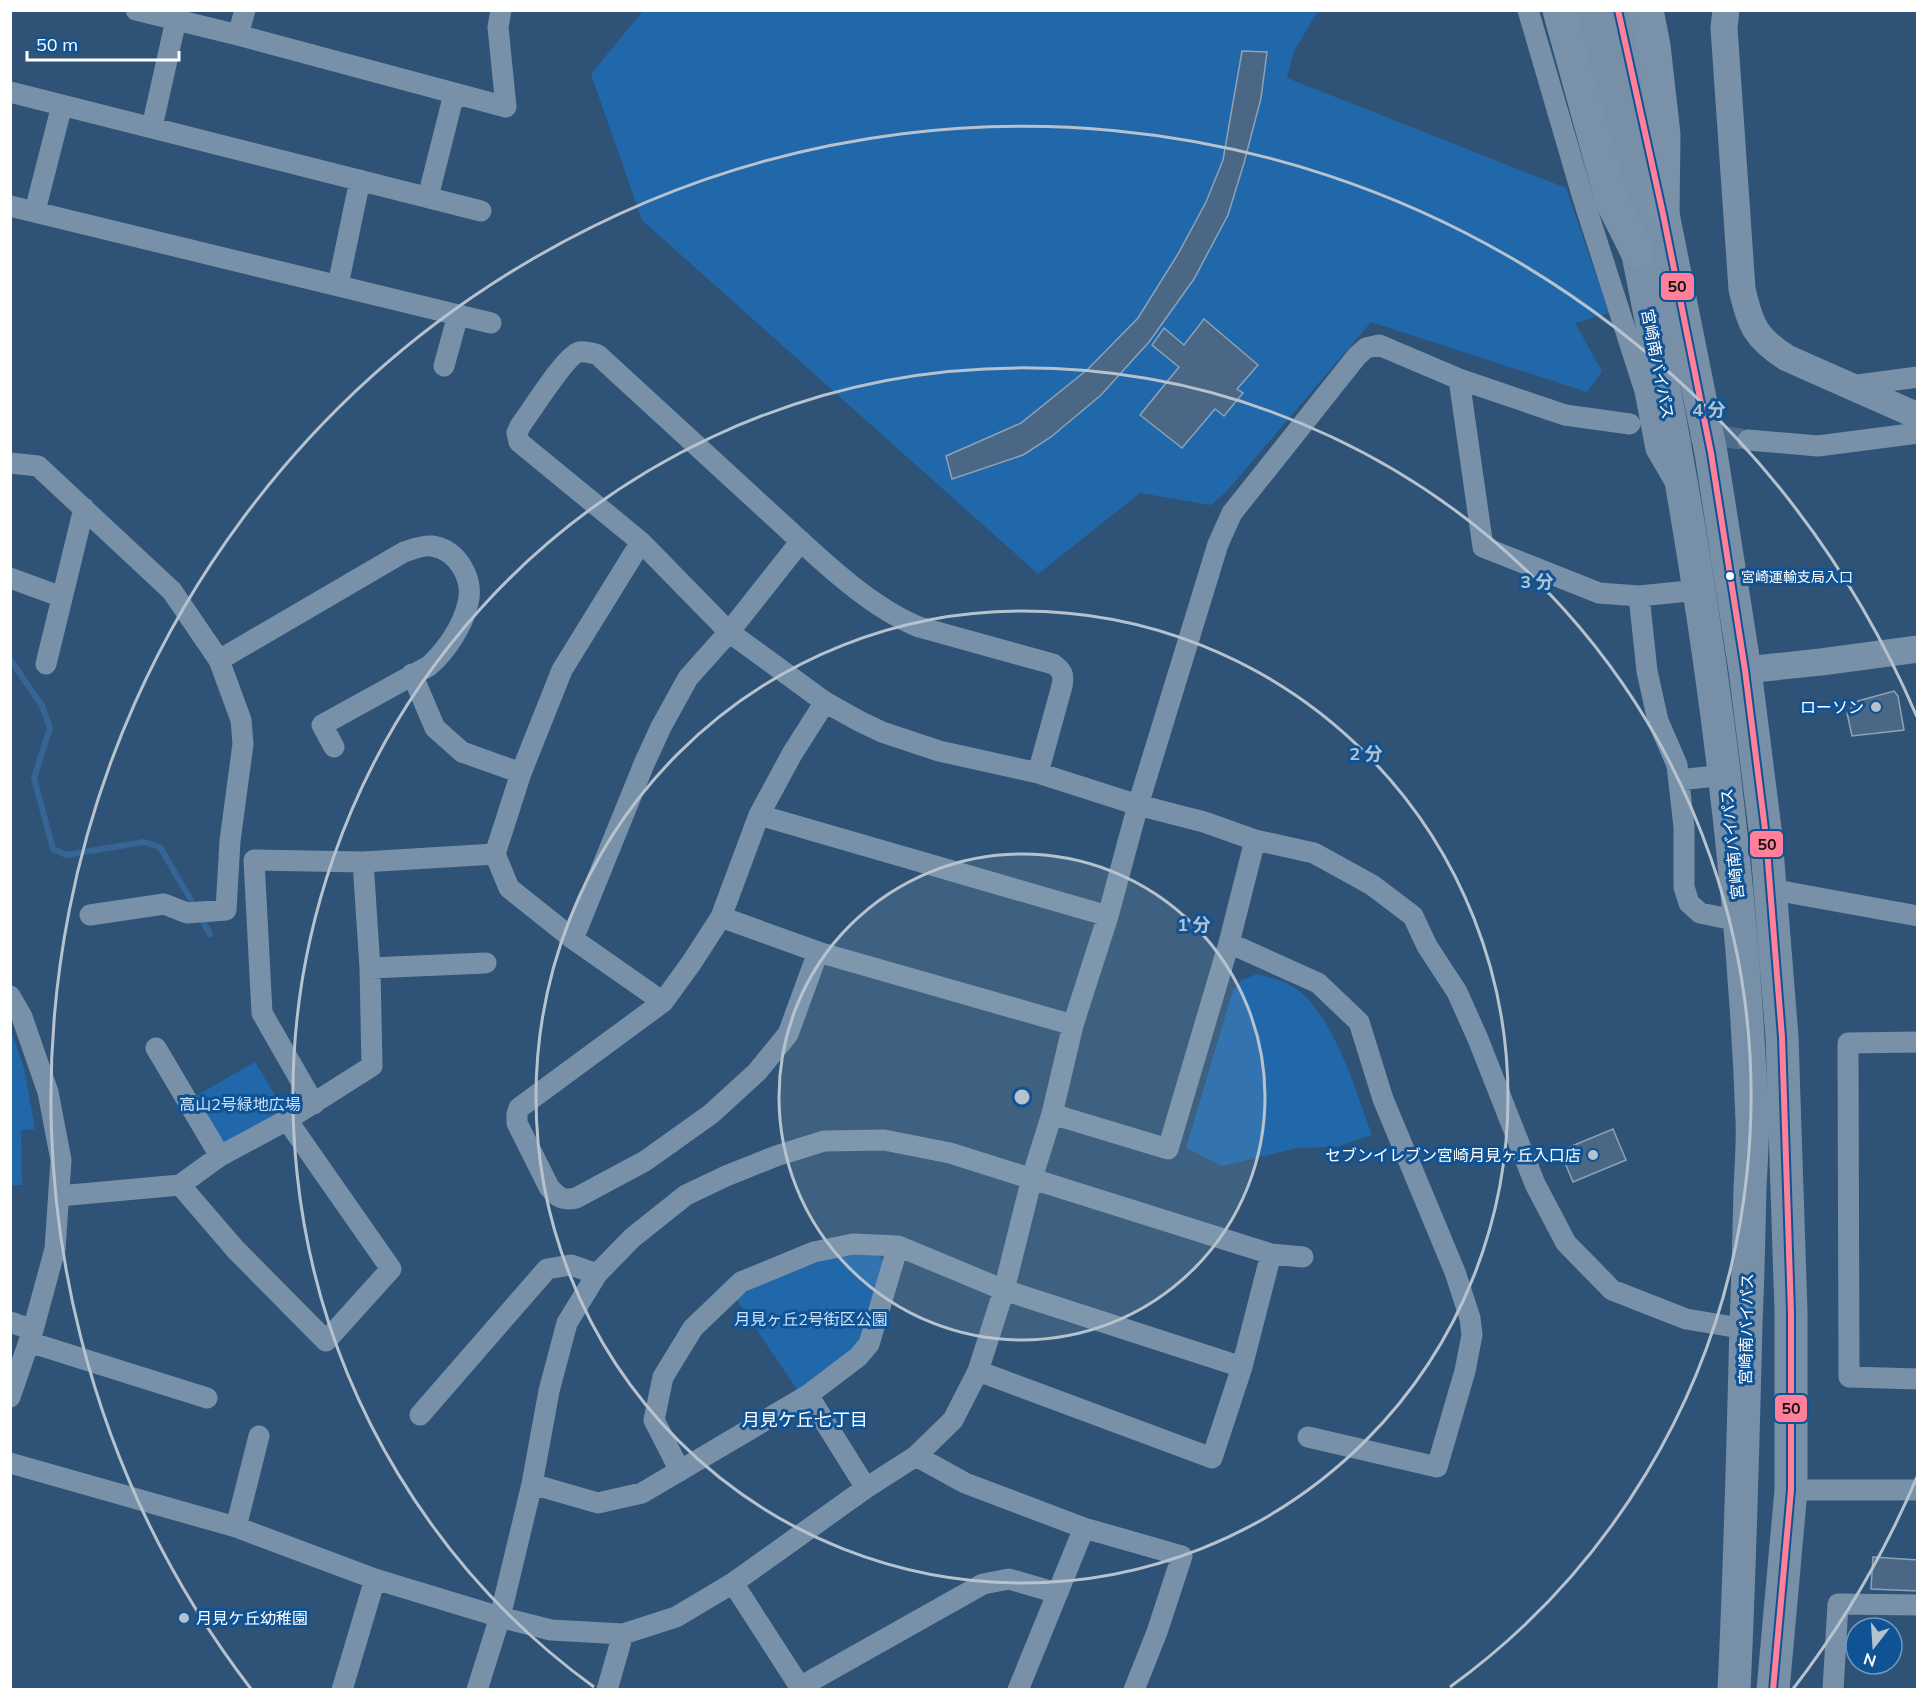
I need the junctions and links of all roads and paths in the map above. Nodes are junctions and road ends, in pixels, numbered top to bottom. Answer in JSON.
{"nodes":[{"id":1,"x":136,"y":10,"type":"edge"},
{"id":2,"x":245,"y":10,"type":"edge"},
{"id":3,"x":501,"y":10,"type":"edge"},
{"id":4,"x":1528,"y":10,"type":"edge"},
{"id":5,"x":1558,"y":10,"type":"edge"},
{"id":6,"x":1585,"y":10,"type":"edge"},
{"id":7,"x":1618,"y":10,"type":"edge"},
{"id":8,"x":1647,"y":10,"type":"edge"},
{"id":9,"x":1726,"y":10,"type":"edge"},
{"id":10,"x":176,"y":20,"type":"junction"},
{"id":11,"x":238,"y":35,"type":"junction"},
{"id":12,"x":10,"y":92,"type":"edge"},
{"id":13,"x":454,"y":93,"type":"junction"},
{"id":14,"x":62,"y":105,"type":"junction"},
{"id":15,"x":152,"y":127,"type":"junction"},
{"id":16,"x":360,"y":180,"type":"junction"},
{"id":17,"x":428,"y":197,"type":"junction"},
{"id":18,"x":10,"y":206,"type":"edge"},
{"id":19,"x":481,"y":211,"type":"dead end"},
{"id":20,"x":35,"y":212,"type":"junction"},
{"id":21,"x":1663,"y":214,"type":"junction"},
{"id":22,"x":1637,"y":252,"type":"junction"},
{"id":23,"x":338,"y":285,"type":"junction"},
{"id":24,"x":458,"y":315,"type":"junction"},
{"id":25,"x":491,"y":323,"type":"dead end"},
{"id":26,"x":444,"y":366,"type":"dead end"},
{"id":27,"x":1917,"y":377,"type":"edge"},
{"id":28,"x":1459,"y":379,"type":"junction"},
{"id":29,"x":1850,"y":386,"type":"junction"},
{"id":30,"x":1917,"y":416,"type":"edge"},
{"id":31,"x":1630,"y":424,"type":"dead end"},
{"id":32,"x":1917,"y":433,"type":"edge"},
{"id":33,"x":1748,"y":440,"type":"tunnel mouth"},
{"id":34,"x":10,"y":463,"type":"edge"},
{"id":35,"x":1683,"y":496,"type":"junction"},
{"id":36,"x":84,"y":508,"type":"junction"},
{"id":37,"x":801,"y":541,"type":"junction"},
{"id":38,"x":641,"y":542,"type":"junction"},
{"id":39,"x":10,"y":578,"type":"edge"},
{"id":40,"x":1699,"y":590,"type":"junction"},
{"id":41,"x":1639,"y":596,"type":"junction"},
{"id":42,"x":62,"y":597,"type":"junction"},
{"id":43,"x":729,"y":632,"type":"junction"},
{"id":44,"x":1917,"y":649,"type":"edge"},
{"id":45,"x":219,"y":660,"type":"junction"},
{"id":46,"x":46,"y":664,"type":"dead end"},
{"id":47,"x":1745,"y":670,"type":"junction"},
{"id":48,"x":412,"y":674,"type":"junction"},
{"id":49,"x":825,"y":702,"type":"junction"},
{"id":50,"x":334,"y":747,"type":"dead end"},
{"id":51,"x":520,"y":773,"type":"junction"},
{"id":52,"x":1038,"y":773,"type":"junction"},
{"id":53,"x":1724,"y":775,"type":"junction"},
{"id":54,"x":1679,"y":780,"type":"junction"},
{"id":55,"x":1138,"y":805,"type":"junction"},
{"id":56,"x":759,"y":815,"type":"junction"},
{"id":57,"x":1255,"y":840,"type":"junction"},
{"id":58,"x":495,"y":854,"type":"junction"},
{"id":59,"x":363,"y":862,"type":"junction"},
{"id":60,"x":1770,"y":889,"type":"junction"},
{"id":61,"x":90,"y":915,"type":"dead end"},
{"id":62,"x":1108,"y":916,"type":"junction"},
{"id":63,"x":1917,"y":916,"type":"edge"},
{"id":64,"x":721,"y":917,"type":"junction"},
{"id":65,"x":1739,"y":921,"type":"junction"},
{"id":66,"x":573,"y":939,"type":"junction"},
{"id":67,"x":1229,"y":943,"type":"junction"},
{"id":68,"x":818,"y":952,"type":"junction"},
{"id":69,"x":486,"y":963,"type":"dead end"},
{"id":70,"x":370,"y":968,"type":"junction"},
{"id":71,"x":10,"y":996,"type":"edge"},
{"id":72,"x":663,"y":1002,"type":"junction"},
{"id":73,"x":1073,"y":1025,"type":"junction"},
{"id":74,"x":1917,"y":1042,"type":"edge"},
{"id":75,"x":156,"y":1048,"type":"dead end"},
{"id":76,"x":314,"y":1104,"type":"junction"},
{"id":77,"x":1052,"y":1114,"type":"junction"},
{"id":78,"x":286,"y":1120,"type":"junction"},
{"id":79,"x":220,"y":1156,"type":"junction"},
{"id":80,"x":1032,"y":1178,"type":"junction"},
{"id":81,"x":180,"y":1185,"type":"junction"},
{"id":82,"x":59,"y":1196,"type":"junction"},
{"id":83,"x":898,"y":1246,"type":"junction"},
{"id":84,"x":1271,"y":1254,"type":"junction"},
{"id":85,"x":1303,"y":1257,"type":"dead end"},
{"id":86,"x":597,"y":1274,"type":"junction"},
{"id":87,"x":1004,"y":1290,"type":"junction"},
{"id":88,"x":10,"y":1322,"type":"edge"},
{"id":89,"x":1746,"y":1329,"type":"junction"},
{"id":90,"x":31,"y":1336,"type":"junction"},
{"id":91,"x":1242,"y":1367,"type":"junction"},
{"id":92,"x":978,"y":1371,"type":"junction"},
{"id":93,"x":1917,"y":1379,"type":"edge"},
{"id":94,"x":808,"y":1395,"type":"junction"},
{"id":95,"x":10,"y":1397,"type":"edge"},
{"id":96,"x":207,"y":1398,"type":"dead end"},
{"id":97,"x":420,"y":1415,"type":"dead end"},
{"id":98,"x":259,"y":1436,"type":"dead end"},
{"id":99,"x":1308,"y":1437,"type":"dead end"},
{"id":100,"x":916,"y":1456,"type":"junction"},
{"id":101,"x":10,"y":1463,"type":"edge"},
{"id":102,"x":680,"y":1471,"type":"junction"},
{"id":103,"x":532,"y":1484,"type":"junction"},
{"id":104,"x":866,"y":1488,"type":"junction"},
{"id":105,"x":1791,"y":1490,"type":"junction"},
{"id":106,"x":1917,"y":1490,"type":"edge"},
{"id":107,"x":236,"y":1527,"type":"junction"},
{"id":108,"x":1083,"y":1528,"type":"junction"},
{"id":109,"x":375,"y":1579,"type":"junction"},
{"id":110,"x":733,"y":1583,"type":"junction"},
{"id":111,"x":1057,"y":1593,"type":"junction"},
{"id":112,"x":1917,"y":1605,"type":"edge"},
{"id":113,"x":500,"y":1617,"type":"junction"},
{"id":114,"x":623,"y":1634,"type":"junction"},
{"id":115,"x":342,"y":1689,"type":"edge"},
{"id":116,"x":477,"y":1689,"type":"edge"},
{"id":117,"x":607,"y":1689,"type":"edge"},
{"id":118,"x":1018,"y":1689,"type":"edge"},
{"id":119,"x":1134,"y":1689,"type":"edge"},
{"id":120,"x":1734,"y":1689,"type":"edge"},
{"id":121,"x":1773,"y":1689,"type":"edge"},
{"id":122,"x":1833,"y":1689,"type":"edge"}],
"edges":[{"from":1,"to":10,"type":"street"},
{"from":2,"to":11,"type":"street"},
{"from":3,"to":13,"type":"street"},
{"from":4,"to":35,"type":"street"},
{"from":5,"to":22,"type":"highway"},
{"from":6,"to":22,"type":"highway","name":"宮崎南バイパス"},
{"from":7,"to":21,"type":"highway","name":"宮崎南バイパス"},
{"from":8,"to":21,"type":"highway"},
{"from":9,"to":29,"type":"street"},
{"from":10,"to":11,"type":"street"},
{"from":10,"to":15,"type":"street"},
{"from":11,"to":13,"type":"street"},
{"from":12,"to":14,"type":"street"},
{"from":13,"to":17,"type":"street"},
{"from":14,"to":15,"type":"street"},
{"from":14,"to":20,"type":"street"},
{"from":15,"to":16,"type":"street"},
{"from":16,"to":17,"type":"street"},
{"from":16,"to":23,"type":"street"},
{"from":17,"to":19,"type":"street"},
{"from":18,"to":20,"type":"street"},
{"from":20,"to":23,"type":"street"},
{"from":21,"to":47,"type":"highway","name":"宮崎南バイパス"},
{"from":22,"to":35,"type":"highway","name":"宮崎南バイパス"},
{"from":23,"to":24,"type":"street"},
{"from":24,"to":25,"type":"street"},
{"from":24,"to":26,"type":"street"},
{"from":27,"to":29,"type":"street"},
{"from":28,"to":31,"type":"street"},
{"from":28,"to":41,"type":"street"},
{"from":28,"to":55,"type":"street"},
{"from":29,"to":30,"type":"street"},
{"from":32,"to":33,"type":"street"},
{"from":34,"to":36,"type":"street"},
{"from":35,"to":40,"type":"highway","name":"宮崎南バイパス"},
{"from":36,"to":42,"type":"street"},
{"from":36,"to":45,"type":"street"},
{"from":37,"to":38,"type":"street"},
{"from":37,"to":43,"type":"street"},
{"from":37,"to":52,"type":"street"},
{"from":38,"to":43,"type":"street"},
{"from":38,"to":51,"type":"street"},
{"from":39,"to":42,"type":"street"},
{"from":40,"to":41,"type":"street"},
{"from":40,"to":53,"type":"highway","name":"宮崎南バイパス"},
{"from":41,"to":54,"type":"street"},
{"from":42,"to":46,"type":"street"},
{"from":43,"to":49,"type":"street"},
{"from":43,"to":66,"type":"street"},
{"from":44,"to":47,"type":"street"},
{"from":45,"to":48,"type":"street"},
{"from":45,"to":61,"type":"street"},
{"from":47,"to":60,"type":"highway","name":"宮崎南バイパス"},
{"from":48,"to":50,"type":"street"},
{"from":48,"to":51,"type":"street"},
{"from":49,"to":52,"type":"street"},
{"from":49,"to":56,"type":"street"},
{"from":51,"to":58,"type":"street"},
{"from":52,"to":55,"type":"street"},
{"from":53,"to":54,"type":"street"},
{"from":53,"to":65,"type":"highway","name":"宮崎南バイパス"},
{"from":54,"to":65,"type":"street"},
{"from":55,"to":57,"type":"street"},
{"from":55,"to":62,"type":"street"},
{"from":56,"to":62,"type":"street"},
{"from":56,"to":64,"type":"street"},
{"from":57,"to":67,"type":"street"},
{"from":57,"to":89,"type":"street"},
{"from":58,"to":59,"type":"street"},
{"from":58,"to":66,"type":"street"},
{"from":59,"to":70,"type":"street"},
{"from":59,"to":76,"type":"street"},
{"from":60,"to":63,"type":"street"},
{"from":60,"to":105,"type":"highway","name":"宮崎南バイパス"},
{"from":62,"to":73,"type":"street"},
{"from":64,"to":68,"type":"street"},
{"from":64,"to":72,"type":"street"},
{"from":65,"to":89,"type":"highway","name":"宮崎南バイパス"},
{"from":66,"to":72,"type":"street"},
{"from":67,"to":77,"type":"street"},
{"from":67,"to":99,"type":"street"},
{"from":68,"to":72,"type":"street"},
{"from":68,"to":73,"type":"street"},
{"from":69,"to":70,"type":"street"},
{"from":70,"to":76,"type":"street"},
{"from":71,"to":82,"type":"street"},
{"from":73,"to":77,"type":"street"},
{"from":74,"to":93,"type":"street"},
{"from":75,"to":79,"type":"street"},
{"from":76,"to":78,"type":"street"},
{"from":77,"to":80,"type":"street"},
{"from":78,"to":79,"type":"street"},
{"from":78,"to":81,"type":"street"},
{"from":79,"to":81,"type":"street"},
{"from":80,"to":84,"type":"street"},
{"from":80,"to":86,"type":"street"},
{"from":80,"to":87,"type":"street"},
{"from":81,"to":82,"type":"street"},
{"from":82,"to":90,"type":"street"},
{"from":83,"to":87,"type":"street"},
{"from":83,"to":94,"type":"street"},
{"from":83,"to":102,"type":"street"},
{"from":84,"to":85,"type":"street"},
{"from":84,"to":91,"type":"street"},
{"from":86,"to":97,"type":"street"},
{"from":86,"to":103,"type":"street"},
{"from":87,"to":91,"type":"street"},
{"from":87,"to":92,"type":"street"},
{"from":88,"to":90,"type":"street"},
{"from":89,"to":120,"type":"highway","name":"宮崎南バイパス"},
{"from":90,"to":95,"type":"street"},
{"from":90,"to":96,"type":"street"},
{"from":91,"to":92,"type":"street"},
{"from":92,"to":100,"type":"street"},
{"from":94,"to":102,"type":"street"},
{"from":94,"to":104,"type":"street"},
{"from":98,"to":107,"type":"street"},
{"from":100,"to":104,"type":"street"},
{"from":100,"to":108,"type":"street"},
{"from":101,"to":107,"type":"street"},
{"from":102,"to":103,"type":"street"},
{"from":103,"to":113,"type":"street"},
{"from":104,"to":110,"type":"street"},
{"from":105,"to":106,"type":"street"},
{"from":105,"to":121,"type":"highway","name":"宮崎南バイパス"},
{"from":107,"to":109,"type":"street"},
{"from":108,"to":111,"type":"street"},
{"from":108,"to":119,"type":"street"},
{"from":109,"to":113,"type":"street"},
{"from":109,"to":115,"type":"street"},
{"from":110,"to":111,"type":"street"},
{"from":110,"to":114,"type":"street"},
{"from":111,"to":118,"type":"street"},
{"from":112,"to":122,"type":"street"},
{"from":113,"to":114,"type":"street"},
{"from":113,"to":116,"type":"street"},
{"from":114,"to":117,"type":"street"}]}
